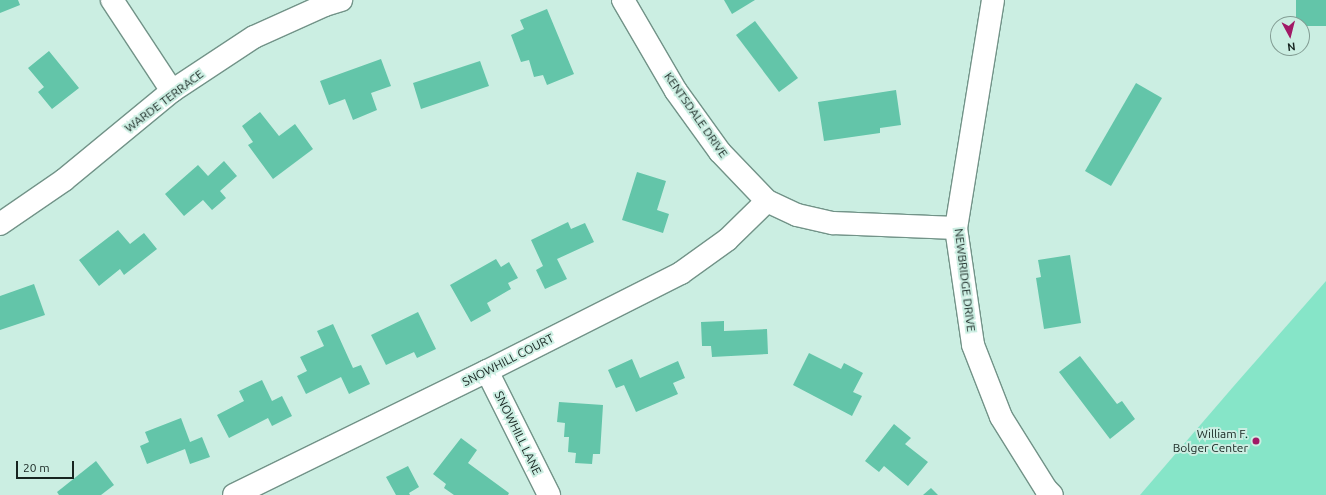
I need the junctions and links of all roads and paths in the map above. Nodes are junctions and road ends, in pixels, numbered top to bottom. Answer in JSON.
{"nodes":[{"id":1,"x":112,"y":0,"type":"edge"},
{"id":2,"x":341,"y":0,"type":"edge"},
{"id":3,"x":623,"y":0,"type":"edge"},
{"id":4,"x":993,"y":0,"type":"edge"},
{"id":5,"x":172,"y":91,"type":"junction"},
{"id":6,"x":766,"y":201,"type":"junction"},
{"id":7,"x":0,"y":224,"type":"edge"},
{"id":8,"x":956,"y":228,"type":"junction"},
{"id":9,"x":488,"y":371,"type":"junction"},
{"id":10,"x":234,"y":495,"type":"edge"},
{"id":11,"x":549,"y":495,"type":"edge"},
{"id":12,"x":1052,"y":495,"type":"edge"}],
"edges":[{"from":1,"to":5,"type":"street"},
{"from":2,"to":5,"type":"street","name":"WARDE TERRACE"},
{"from":3,"to":6,"type":"street","name":"KENTSDALE DRIVE"},
{"from":4,"to":8,"type":"street","name":"NEWBRIDGE DRIVE"},
{"from":5,"to":7,"type":"street","name":"WARDE TERRACE"},
{"from":6,"to":8,"type":"street","name":"KENTSDALE DRIVE"},
{"from":6,"to":9,"type":"street","name":"SNOWHILL COURT"},
{"from":8,"to":12,"type":"street","name":"NEWBRIDGE DRIVE"},
{"from":9,"to":10,"type":"street","name":"SNOWHILL COURT"},
{"from":9,"to":11,"type":"street","name":"SNOWHILL LANE"}]}
